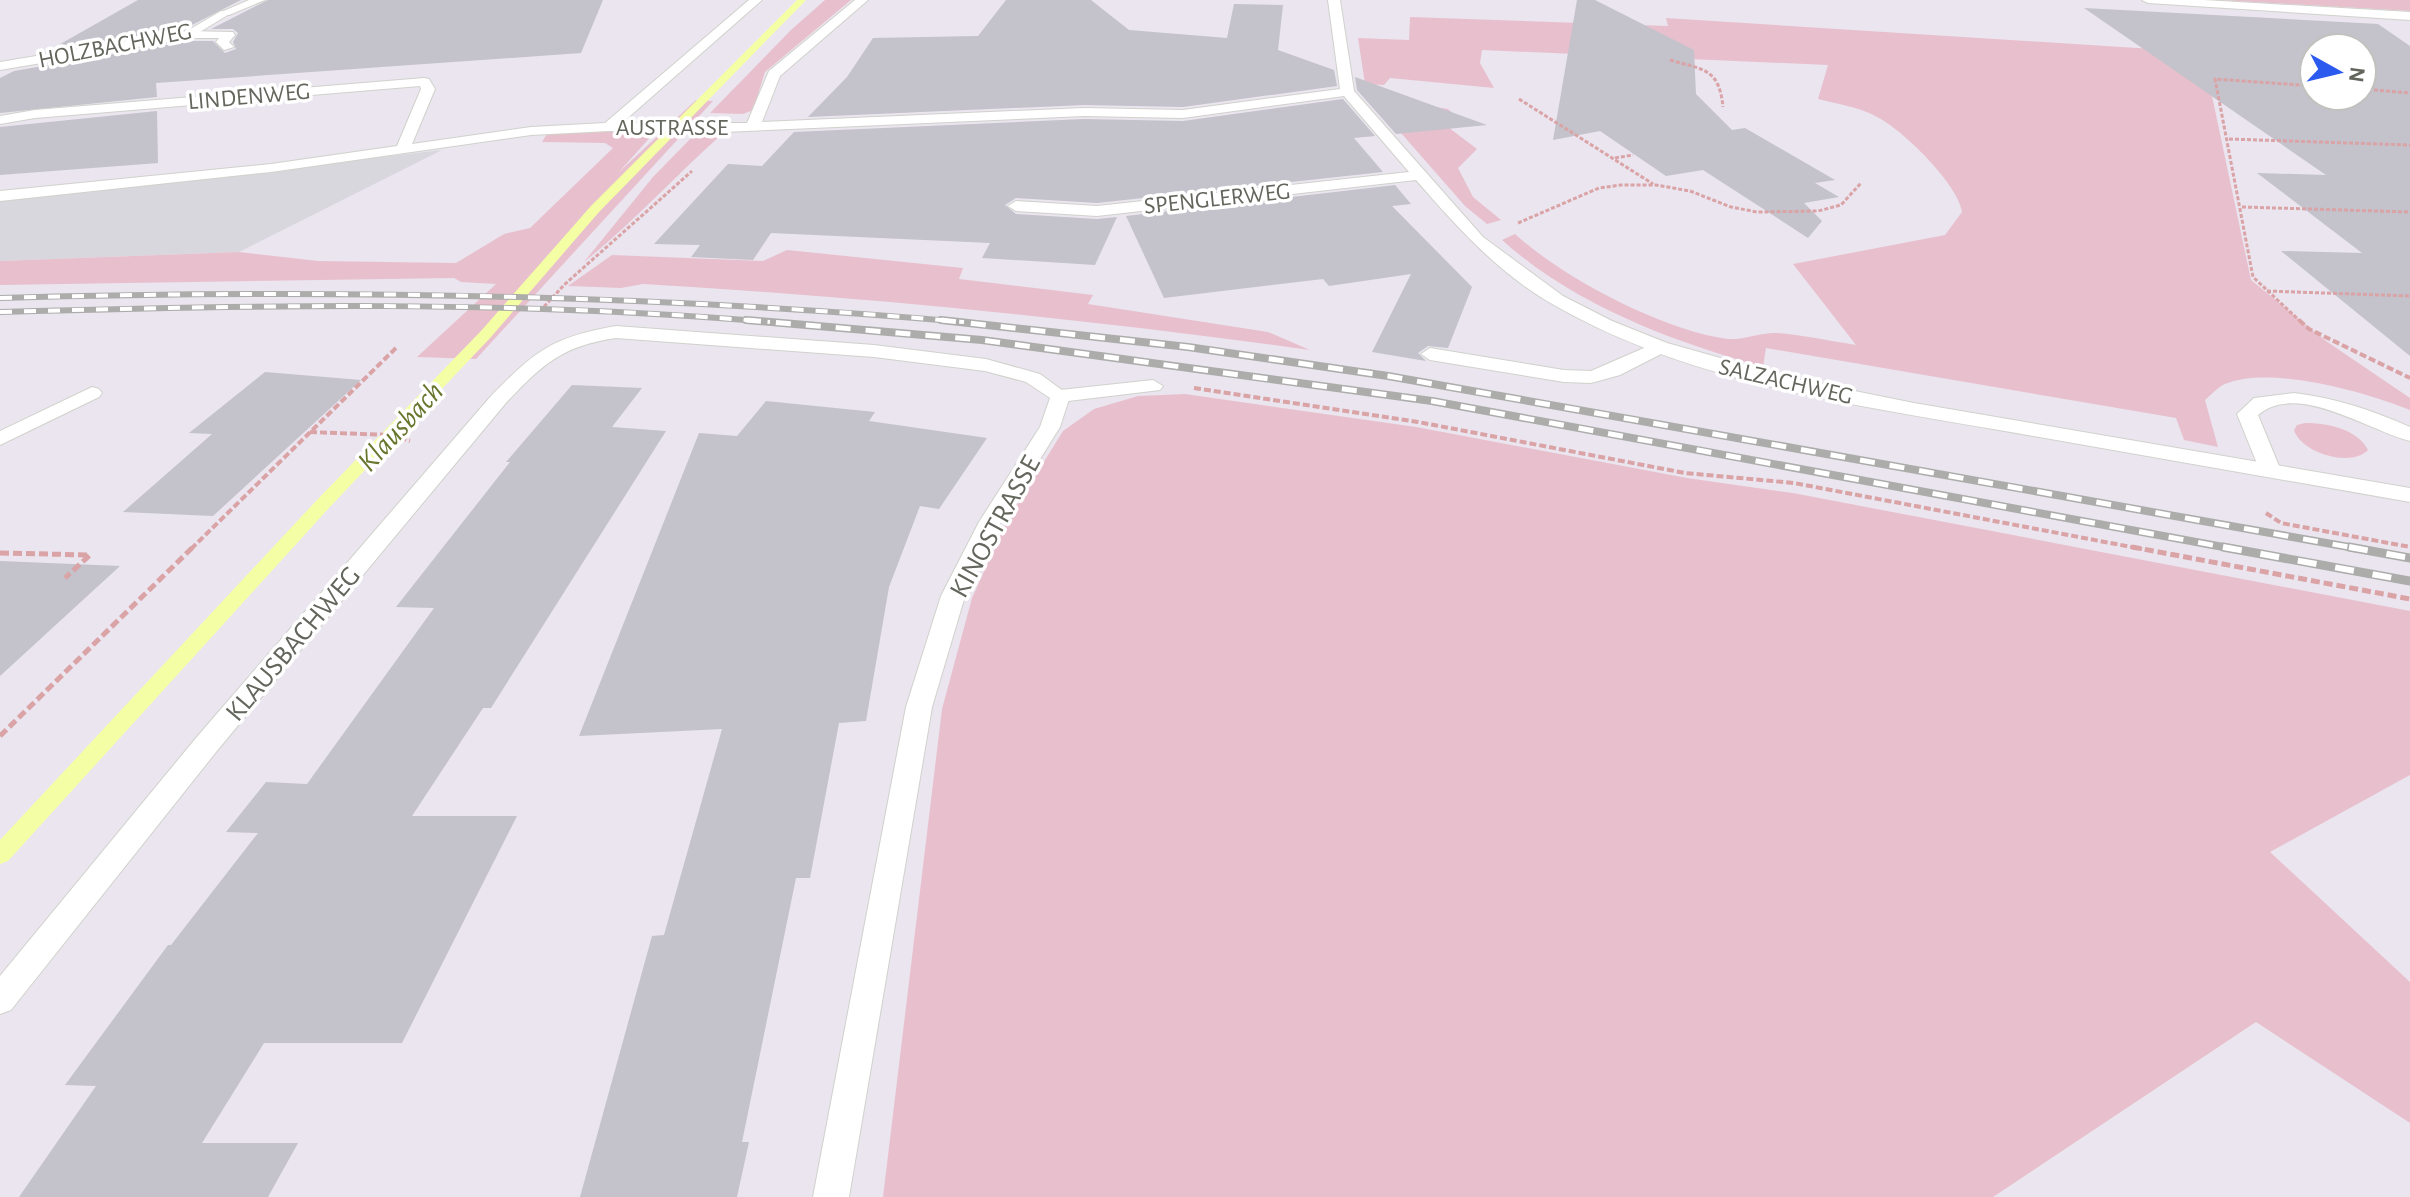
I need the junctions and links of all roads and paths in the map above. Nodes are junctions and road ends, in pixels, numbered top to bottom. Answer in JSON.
{"nodes":[{"id":1,"x":259,"y":0,"type":"edge"},
{"id":2,"x":756,"y":0,"type":"edge"},
{"id":3,"x":862,"y":0,"type":"edge"},
{"id":4,"x":1334,"y":0,"type":"edge"},
{"id":5,"x":2148,"y":0,"type":"edge"},
{"id":6,"x":2410,"y":16,"type":"edge"},
{"id":7,"x":190,"y":34,"type":"junction"},
{"id":8,"x":228,"y":47,"type":"dead end"},
{"id":9,"x":1670,"y":60,"type":"dead end"},
{"id":10,"x":0,"y":66,"type":"edge"},
{"id":11,"x":2298,"y":85,"type":"edge"},
{"id":12,"x":2378,"y":90,"type":"edge"},
{"id":13,"x":1347,"y":92,"type":"junction"},
{"id":14,"x":2410,"y":93,"type":"edge"},
{"id":15,"x":1519,"y":99,"type":"dead end"},
{"id":16,"x":1723,"y":107,"type":"dead end"},
{"id":17,"x":0,"y":120,"type":"edge"},
{"id":18,"x":753,"y":126,"type":"junction"},
{"id":19,"x":617,"y":127,"type":"junction"},
{"id":20,"x":2229,"y":139,"type":"junction"},
{"id":21,"x":2410,"y":145,"type":"edge"},
{"id":22,"x":402,"y":151,"type":"junction"},
{"id":23,"x":1633,"y":155,"type":"dead end"},
{"id":24,"x":1614,"y":159,"type":"junction"},
{"id":25,"x":692,"y":171,"type":"dead end"},
{"id":26,"x":1418,"y":175,"type":"junction"},
{"id":27,"x":1861,"y":183,"type":"dead end"},
{"id":28,"x":1656,"y":185,"type":"junction"},
{"id":29,"x":0,"y":196,"type":"edge"},
{"id":30,"x":1016,"y":206,"type":"dead end"},
{"id":31,"x":2242,"y":207,"type":"junction"},
{"id":32,"x":2410,"y":212,"type":"edge"},
{"id":33,"x":1477,"y":240,"type":"junction"},
{"id":34,"x":606,"y":251,"type":"dead end"},
{"id":35,"x":2266,"y":291,"type":"junction"},
{"id":36,"x":2410,"y":296,"type":"edge"},
{"id":37,"x":398,"y":346,"type":"dead end"},
{"id":38,"x":1660,"y":347,"type":"junction"},
{"id":39,"x":1430,"y":354,"type":"dead end"},
{"id":40,"x":2410,"y":378,"type":"edge"},
{"id":41,"x":1153,"y":386,"type":"joint"},
{"id":42,"x":92,"y":393,"type":"dead end"},
{"id":43,"x":1060,"y":396,"type":"junction"},
{"id":44,"x":310,"y":432,"type":"junction"},
{"id":45,"x":390,"y":435,"type":"dead end"},
{"id":46,"x":2410,"y":435,"type":"edge"},
{"id":47,"x":0,"y":439,"type":"edge"},
{"id":48,"x":2270,"y":471,"type":"junction"},
{"id":49,"x":2410,"y":495,"type":"edge"},
{"id":50,"x":2263,"y":511,"type":"dead end"},
{"id":51,"x":2410,"y":547,"type":"edge"},
{"id":52,"x":0,"y":553,"type":"edge"},
{"id":53,"x":65,"y":578,"type":"dead end"},
{"id":54,"x":2410,"y":599,"type":"edge"},
{"id":55,"x":0,"y":736,"type":"edge"},
{"id":56,"x":0,"y":1000,"type":"edge"},
{"id":57,"x":831,"y":1197,"type":"edge"}],
"edges":[{"from":1,"to":7,"type":"street","name":"HOLZBACHWEG"},
{"from":2,"to":19,"type":"street"},
{"from":3,"to":18,"type":"street"},
{"from":4,"to":13,"type":"street"},
{"from":5,"to":6,"type":"street"},
{"from":7,"to":8,"type":"street"},
{"from":7,"to":10,"type":"street","name":"HOLZBACHWEG"},
{"from":9,"to":16,"type":"path"},
{"from":11,"to":20,"type":"path"},
{"from":12,"to":14,"type":"path"},
{"from":13,"to":18,"type":"street","name":"AUSTRASSE"},
{"from":13,"to":26,"type":"street","name":"SALZACHWEG"},
{"from":15,"to":24,"type":"path"},
{"from":17,"to":22,"type":"street","name":"LINDENWEG"},
{"from":18,"to":19,"type":"street","name":"AUSTRASSE"},
{"from":19,"to":22,"type":"street","name":"AUSTRASSE"},
{"from":20,"to":21,"type":"path"},
{"from":20,"to":31,"type":"path"},
{"from":22,"to":29,"type":"street","name":"AUSTRASSE"},
{"from":23,"to":24,"type":"path"},
{"from":24,"to":28,"type":"path"},
{"from":25,"to":34,"type":"path"},
{"from":26,"to":30,"type":"street","name":"SPENGLERWEG"},
{"from":26,"to":33,"type":"street","name":"SALZACHWEG"},
{"from":27,"to":28,"type":"path"},
{"from":28,"to":33,"type":"path"},
{"from":31,"to":32,"type":"path"},
{"from":31,"to":35,"type":"path"},
{"from":33,"to":38,"type":"street","name":"SALZACHWEG"},
{"from":35,"to":36,"type":"path"},
{"from":35,"to":40,"type":"path"},
{"from":37,"to":44,"type":"path"},
{"from":38,"to":39,"type":"street"},
{"from":38,"to":48,"type":"street","name":"SALZACHWEG"},
{"from":41,"to":43,"type":"street"},
{"from":41,"to":54,"type":"path"},
{"from":42,"to":47,"type":"street"},
{"from":43,"to":56,"type":"street","name":"KLAUSBACHWEG"},
{"from":43,"to":57,"type":"street","name":"KINOSTRASSE"},
{"from":44,"to":45,"type":"path"},
{"from":44,"to":55,"type":"path"},
{"from":46,"to":48,"type":"street"},
{"from":48,"to":49,"type":"street","name":"SALZACHWEG"},
{"from":50,"to":51,"type":"path"},
{"from":52,"to":53,"type":"path"}]}
